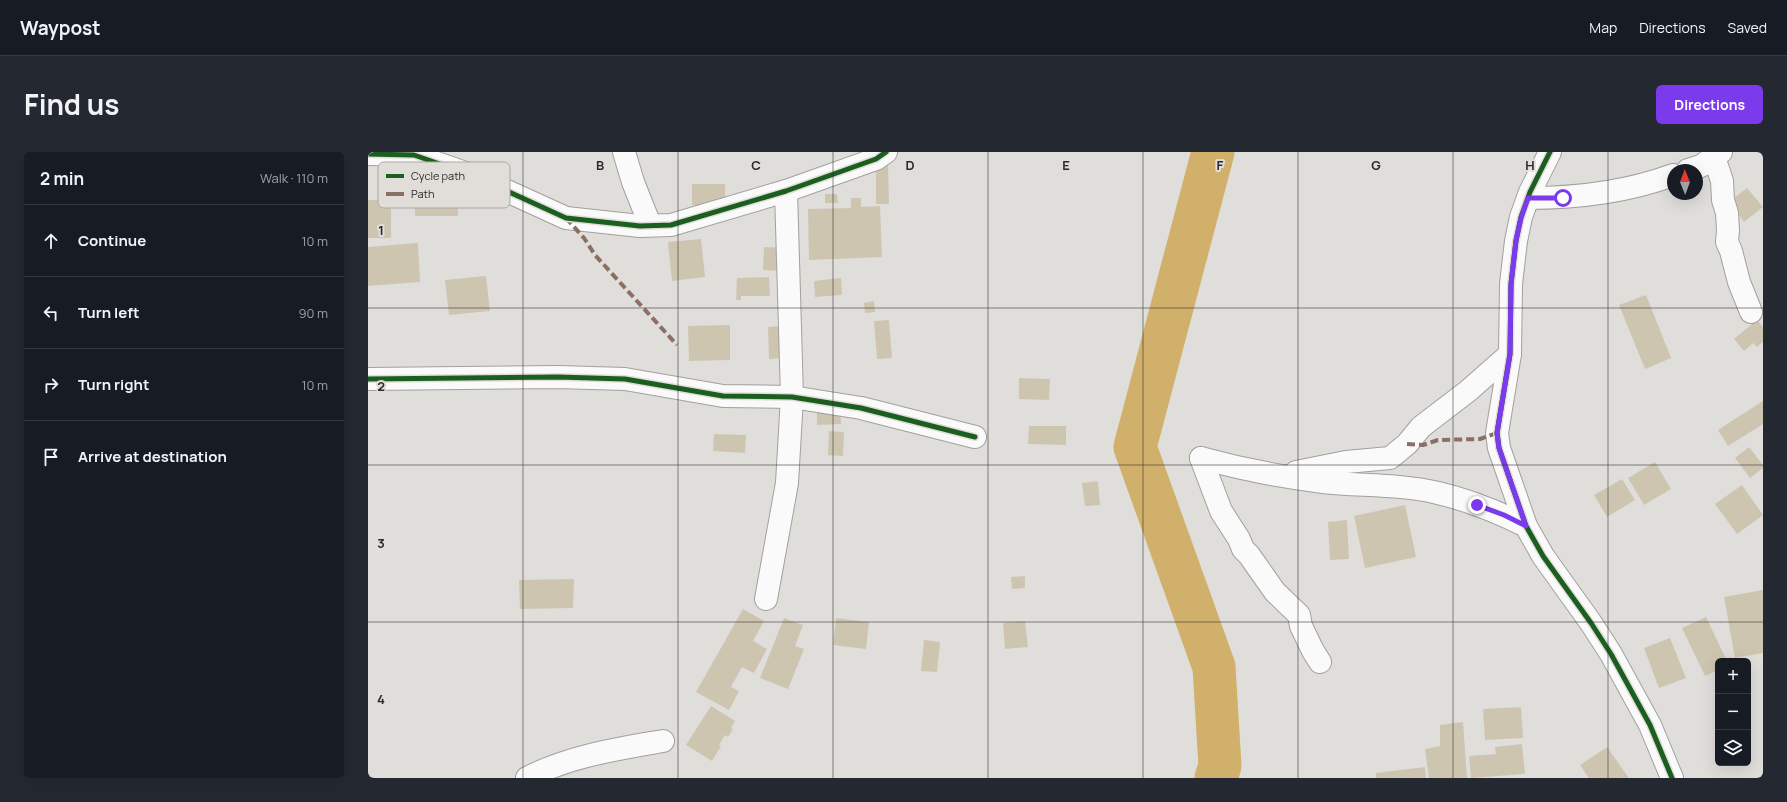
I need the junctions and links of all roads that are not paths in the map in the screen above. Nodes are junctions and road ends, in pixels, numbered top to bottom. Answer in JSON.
{"nodes":[{"id":1,"x":624,"y":152,"type":"edge"},
{"id":2,"x":886,"y":152,"type":"edge"},
{"id":3,"x":1550,"y":152,"type":"edge"},
{"id":4,"x":368,"y":154,"type":"edge"},
{"id":5,"x":1717,"y":154,"type":"edge"},
{"id":6,"x":434,"y":162,"type":"edge"},
{"id":7,"x":1703,"y":164,"type":"edge"},
{"id":8,"x":1667,"y":177,"type":"edge"},
{"id":9,"x":786,"y":191,"type":"junction"},
{"id":10,"x":510,"y":192,"type":"edge"},
{"id":11,"x":1528,"y":198,"type":"junction"},
{"id":12,"x":650,"y":225,"type":"junction"},
{"id":13,"x":1751,"y":312,"type":"dead end"},
{"id":14,"x":1510,"y":354,"type":"junction"},
{"id":15,"x":368,"y":379,"type":"edge"},
{"id":16,"x":792,"y":397,"type":"junction"},
{"id":17,"x":975,"y":437,"type":"dead end"},
{"id":18,"x":1284,"y":476,"type":"junction"},
{"id":19,"x":1526,"y":526,"type":"junction"},
{"id":20,"x":766,"y":599,"type":"dead end"},
{"id":21,"x":1320,"y":662,"type":"dead end"},
{"id":22,"x":663,"y":741,"type":"dead end"},
{"id":23,"x":527,"y":778,"type":"edge"},
{"id":24,"x":1672,"y":778,"type":"edge"}],
"edges":[{"from":1,"to":12,"type":"street"},
{"from":2,"to":9,"type":"street"},
{"from":3,"to":11,"type":"street"},
{"from":4,"to":6,"type":"street"},
{"from":5,"to":7,"type":"street"},
{"from":5,"to":13,"type":"street"},
{"from":8,"to":11,"type":"street"},
{"from":9,"to":12,"type":"street"},
{"from":9,"to":16,"type":"street"},
{"from":10,"to":12,"type":"street"},
{"from":11,"to":14,"type":"street"},
{"from":14,"to":18,"type":"street"},
{"from":14,"to":19,"type":"street"},
{"from":15,"to":16,"type":"street"},
{"from":16,"to":17,"type":"street"},
{"from":16,"to":20,"type":"street"},
{"from":18,"to":19,"type":"street"},
{"from":18,"to":21,"type":"street"},
{"from":19,"to":24,"type":"street"},
{"from":22,"to":23,"type":"street"}]}
